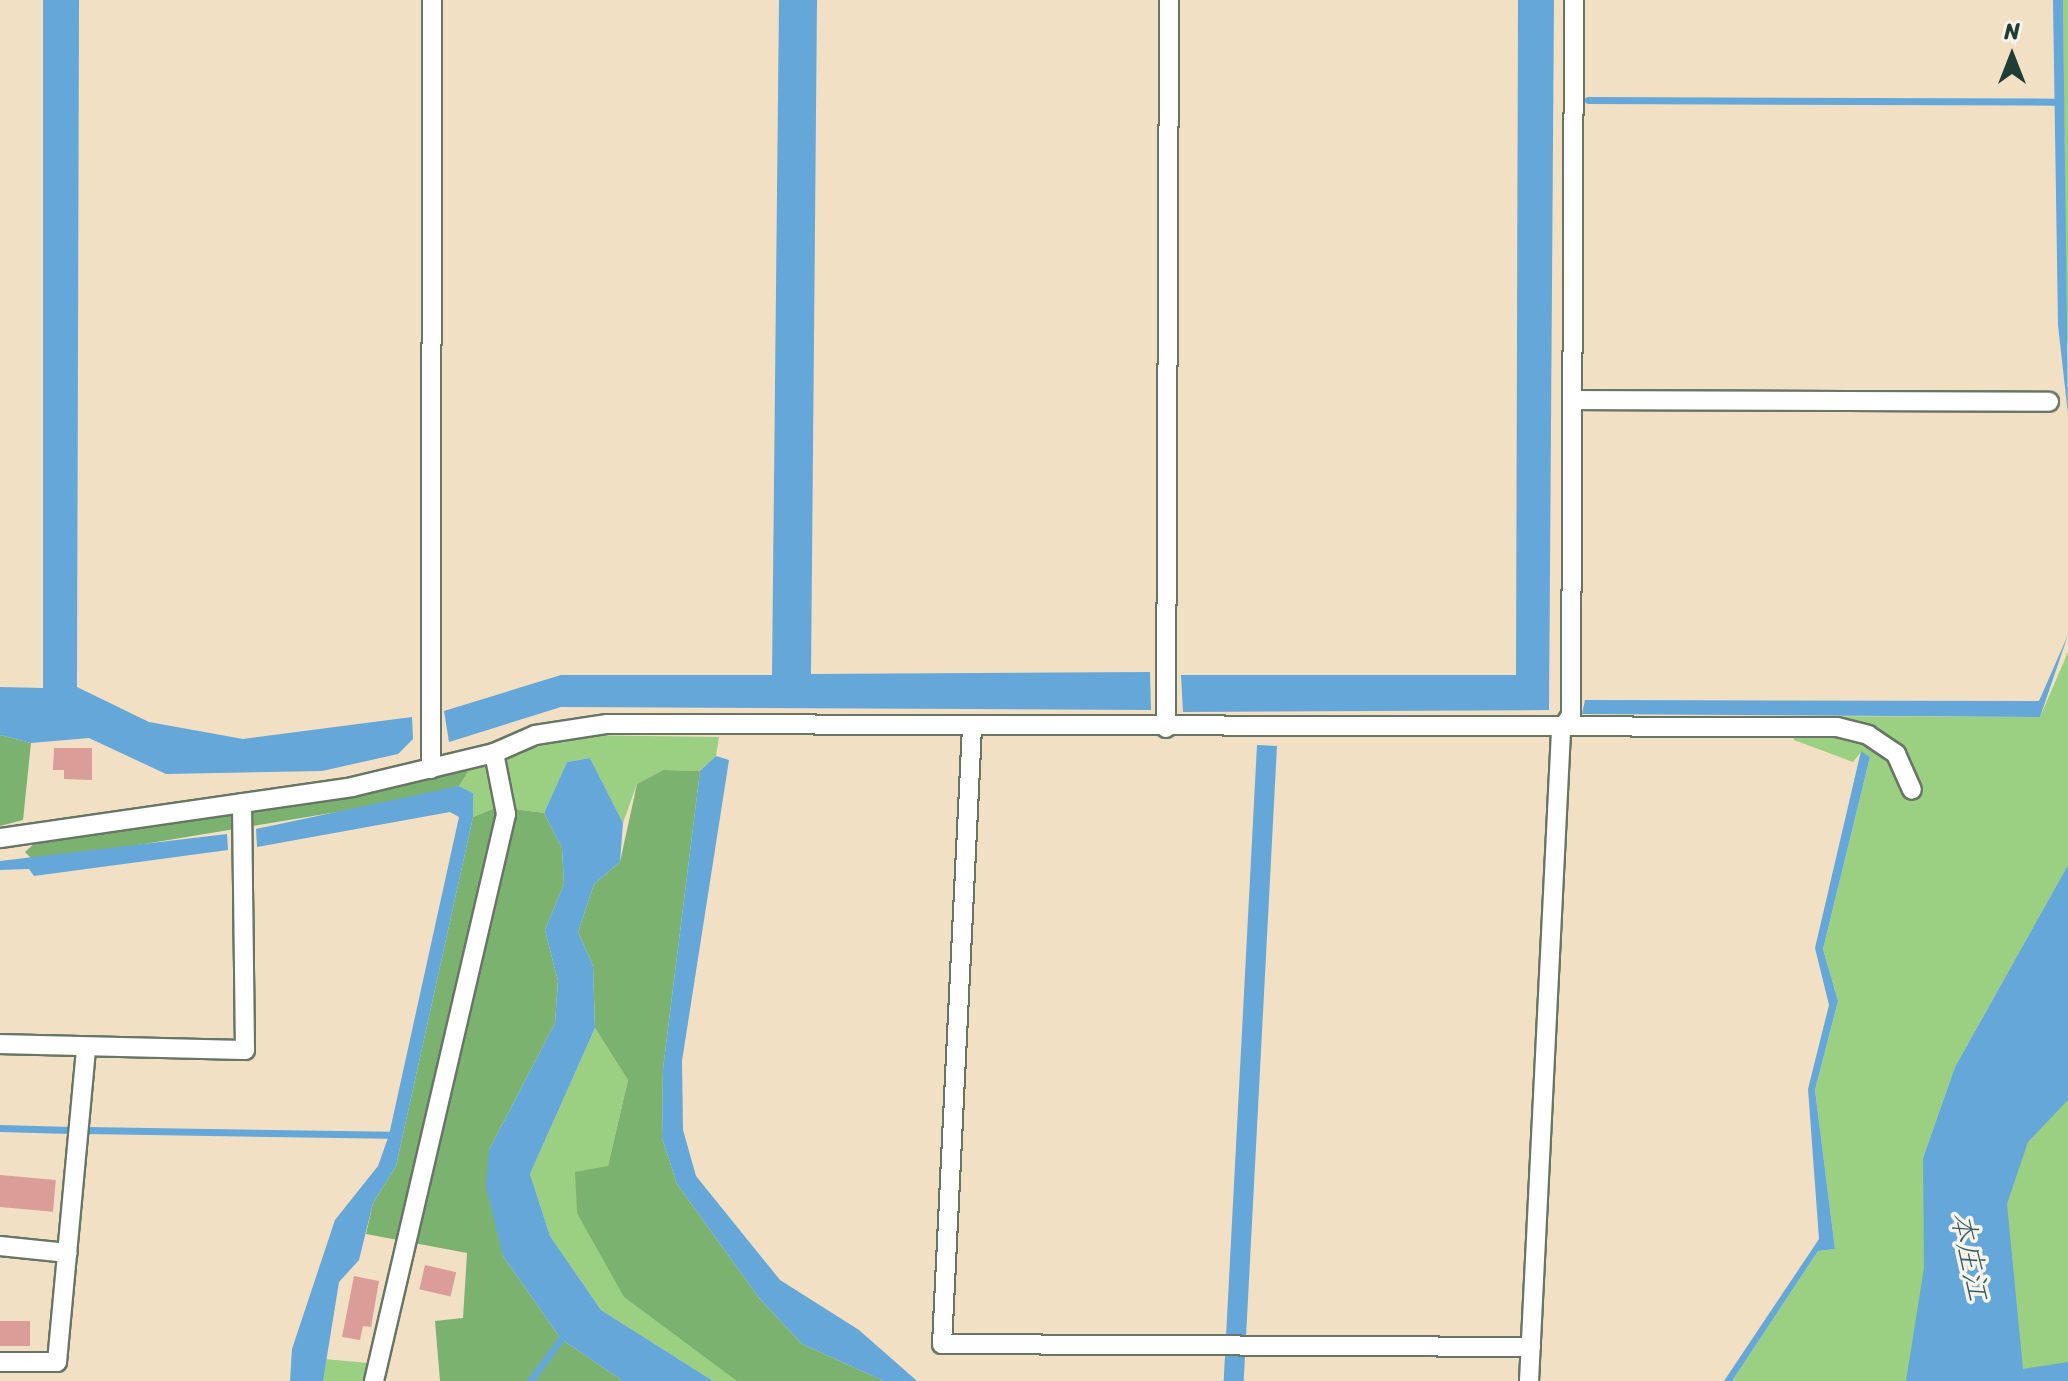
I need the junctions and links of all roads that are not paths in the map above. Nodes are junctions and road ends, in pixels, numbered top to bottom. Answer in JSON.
{"nodes":[{"id":1,"x":432,"y":0,"type":"edge"},
{"id":2,"x":1169,"y":0,"type":"edge"},
{"id":3,"x":1574,"y":0,"type":"edge"},
{"id":4,"x":1572,"y":400,"type":"junction"},
{"id":5,"x":2049,"y":402,"type":"dead end"},
{"id":6,"x":972,"y":727,"type":"junction"},
{"id":7,"x":1166,"y":728,"type":"junction"},
{"id":8,"x":1561,"y":731,"type":"junction"},
{"id":9,"x":494,"y":753,"type":"junction"},
{"id":10,"x":431,"y":769,"type":"junction"},
{"id":11,"x":1912,"y":790,"type":"dead end"},
{"id":12,"x":242,"y":803,"type":"junction"},
{"id":13,"x":0,"y":838,"type":"edge"},
{"id":14,"x":0,"y":1044,"type":"edge"},
{"id":15,"x":86,"y":1048,"type":"junction"},
{"id":16,"x":0,"y":1246,"type":"edge"},
{"id":17,"x":68,"y":1253,"type":"junction"},
{"id":18,"x":1531,"y":1347,"type":"junction"},
{"id":19,"x":0,"y":1362,"type":"edge"},
{"id":20,"x":374,"y":1381,"type":"edge"},
{"id":21,"x":1529,"y":1381,"type":"edge"}],
"edges":[{"from":1,"to":10,"type":"street"},
{"from":2,"to":7,"type":"street"},
{"from":3,"to":4,"type":"street"},
{"from":4,"to":5,"type":"street"},
{"from":4,"to":8,"type":"street"},
{"from":6,"to":7,"type":"street"},
{"from":6,"to":9,"type":"street"},
{"from":6,"to":18,"type":"street"},
{"from":7,"to":8,"type":"street"},
{"from":8,"to":11,"type":"street"},
{"from":8,"to":18,"type":"street"},
{"from":9,"to":10,"type":"street"},
{"from":9,"to":20,"type":"street"},
{"from":10,"to":12,"type":"street"},
{"from":12,"to":13,"type":"street"},
{"from":12,"to":15,"type":"street"},
{"from":14,"to":15,"type":"street"},
{"from":15,"to":17,"type":"street"},
{"from":16,"to":17,"type":"street"},
{"from":17,"to":19,"type":"street"},
{"from":18,"to":21,"type":"street"}]}
